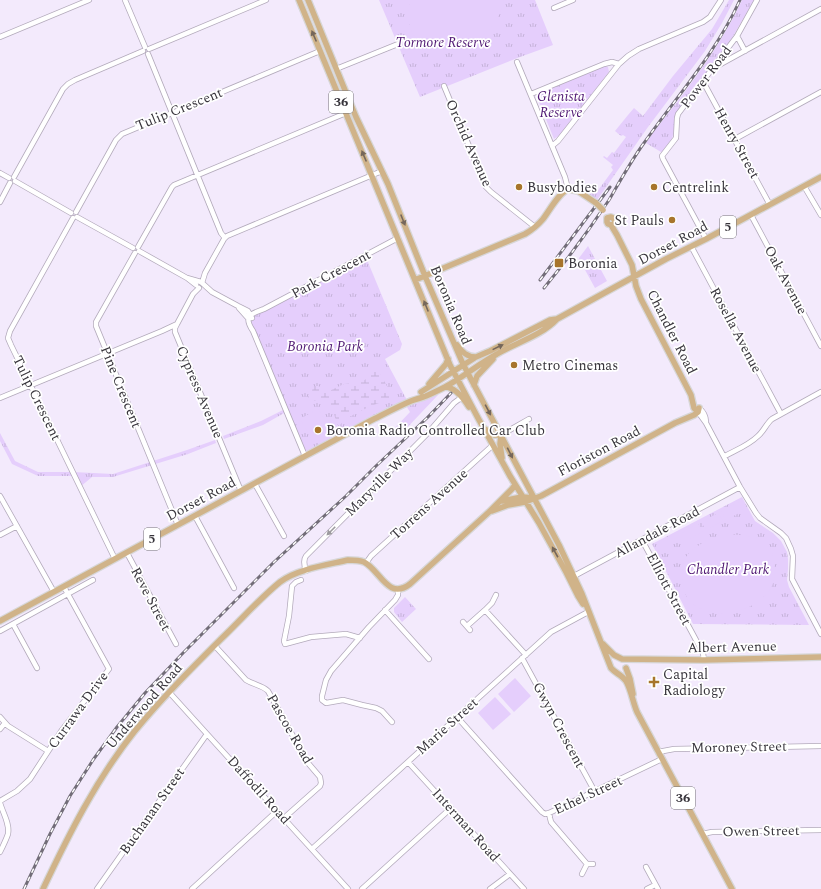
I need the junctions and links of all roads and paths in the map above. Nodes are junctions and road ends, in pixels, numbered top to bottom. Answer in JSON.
{"nodes":[{"id":1,"x":89,"y":0,"type":"edge"},
{"id":2,"x":125,"y":0,"type":"edge"},
{"id":3,"x":266,"y":0,"type":"edge"},
{"id":4,"x":299,"y":0,"type":"edge"},
{"id":5,"x":308,"y":0,"type":"edge"},
{"id":6,"x":573,"y":0,"type":"edge"},
{"id":7,"x":720,"y":0,"type":"edge"},
{"id":8,"x":757,"y":0,"type":"edge"},
{"id":9,"x":554,"y":8,"type":"dead end"},
{"id":10,"x":821,"y":9,"type":"edge"},
{"id":11,"x":737,"y":36,"type":"junction"},
{"id":12,"x":0,"y":37,"type":"edge"},
{"id":13,"x":398,"y":44,"type":"dead end"},
{"id":14,"x":146,"y":50,"type":"junction"},
{"id":15,"x":745,"y":50,"type":"junction"},
{"id":16,"x":320,"y":51,"type":"junction"},
{"id":17,"x":517,"y":62,"type":"dead end"},
{"id":18,"x":619,"y":64,"type":"junction"},
{"id":19,"x":336,"y":68,"type":"junction"},
{"id":20,"x":713,"y":68,"type":"junction"},
{"id":21,"x":702,"y":83,"type":"junction"},
{"id":22,"x":444,"y":86,"type":"dead end"},
{"id":23,"x":821,"y":92,"type":"edge"},
{"id":24,"x":530,"y":94,"type":"junction"},
{"id":25,"x":172,"y":112,"type":"junction"},
{"id":26,"x":346,"y":113,"type":"junction"},
{"id":27,"x":735,"y":139,"type":"junction"},
{"id":28,"x":552,"y":146,"type":"junction"},
{"id":29,"x":382,"y":171,"type":"junction"},
{"id":30,"x":0,"y":173,"type":"edge"},
{"id":31,"x":198,"y":174,"type":"junction"},
{"id":32,"x":372,"y":175,"type":"junction"},
{"id":33,"x":821,"y":177,"type":"edge"},
{"id":34,"x":12,"y":180,"type":"junction"},
{"id":35,"x":804,"y":186,"type":"junction"},
{"id":36,"x":568,"y":189,"type":"junction"},
{"id":37,"x":0,"y":202,"type":"edge"},
{"id":38,"x":770,"y":204,"type":"junction"},
{"id":39,"x":74,"y":215,"type":"junction"},
{"id":40,"x":751,"y":215,"type":"junction"},
{"id":41,"x":821,"y":215,"type":"edge"},
{"id":42,"x":535,"y":227,"type":"junction"},
{"id":43,"x":225,"y":238,"type":"junction"},
{"id":44,"x":398,"y":238,"type":"junction"},
{"id":45,"x":706,"y":239,"type":"junction"},
{"id":46,"x":691,"y":246,"type":"junction"},
{"id":47,"x":136,"y":250,"type":"junction"},
{"id":48,"x":425,"y":276,"type":"junction"},
{"id":49,"x":634,"y":276,"type":"junction"},
{"id":50,"x":415,"y":280,"type":"junction"},
{"id":51,"x":199,"y":284,"type":"junction"},
{"id":52,"x":251,"y":317,"type":"junction"},
{"id":53,"x":557,"y":319,"type":"junction"},
{"id":54,"x":176,"y":326,"type":"junction"},
{"id":55,"x":450,"y":334,"type":"junction"},
{"id":56,"x":821,"y":346,"type":"edge"},
{"id":57,"x":498,"y":353,"type":"junction"},
{"id":58,"x":107,"y":354,"type":"junction"},
{"id":59,"x":476,"y":357,"type":"junction"},
{"id":60,"x":448,"y":359,"type":"junction"},
{"id":61,"x":463,"y":364,"type":"junction"},
{"id":62,"x":453,"y":371,"type":"junction"},
{"id":63,"x":468,"y":372,"type":"junction"},
{"id":64,"x":458,"y":380,"type":"junction"},
{"id":65,"x":31,"y":385,"type":"junction"},
{"id":66,"x":474,"y":385,"type":"junction"},
{"id":67,"x":445,"y":387,"type":"junction"},
{"id":68,"x":421,"y":392,"type":"junction"},
{"id":69,"x":821,"y":392,"type":"edge"},
{"id":70,"x":0,"y":398,"type":"edge"},
{"id":71,"x":462,"y":398,"type":"junction"},
{"id":72,"x":413,"y":400,"type":"junction"},
{"id":73,"x":697,"y":409,"type":"junction"},
{"id":74,"x":781,"y":414,"type":"junction"},
{"id":75,"x":478,"y":418,"type":"junction"},
{"id":76,"x":529,"y":419,"type":"dead end"},
{"id":77,"x":483,"y":427,"type":"junction"},
{"id":78,"x":501,"y":435,"type":"junction"},
{"id":79,"x":493,"y":445,"type":"junction"},
{"id":80,"x":305,"y":456,"type":"junction"},
{"id":81,"x":725,"y":456,"type":"junction"},
{"id":82,"x":503,"y":464,"type":"junction"},
{"id":83,"x":520,"y":471,"type":"junction"},
{"id":84,"x":510,"y":476,"type":"junction"},
{"id":85,"x":255,"y":484,"type":"junction"},
{"id":86,"x":515,"y":485,"type":"junction"},
{"id":87,"x":740,"y":487,"type":"junction"},
{"id":88,"x":241,"y":491,"type":"junction"},
{"id":89,"x":0,"y":496,"type":"edge"},
{"id":90,"x":522,"y":497,"type":"junction"},
{"id":91,"x":535,"y":498,"type":"junction"},
{"id":92,"x":498,"y":502,"type":"junction"},
{"id":93,"x":525,"y":502,"type":"junction"},
{"id":94,"x":489,"y":512,"type":"junction"},
{"id":95,"x":195,"y":516,"type":"junction"},
{"id":96,"x":178,"y":525,"type":"junction"},
{"id":97,"x":17,"y":526,"type":"junction"},
{"id":98,"x":0,"y":535,"type":"edge"},
{"id":99,"x":284,"y":536,"type":"dead end"},
{"id":100,"x":642,"y":540,"type":"junction"},
{"id":101,"x":127,"y":553,"type":"junction"},
{"id":102,"x":115,"y":559,"type":"junction"},
{"id":103,"x":366,"y":563,"type":"junction"},
{"id":104,"x":304,"y":571,"type":"junction"},
{"id":105,"x":574,"y":576,"type":"junction"},
{"id":106,"x":93,"y":580,"type":"dead end"},
{"id":107,"x":301,"y":580,"type":"dead end"},
{"id":108,"x":64,"y":586,"type":"junction"},
{"id":109,"x":234,"y":588,"type":"dead end"},
{"id":110,"x":398,"y":589,"type":"junction"},
{"id":111,"x":54,"y":592,"type":"junction"},
{"id":112,"x":68,"y":594,"type":"junction"},
{"id":113,"x":496,"y":595,"type":"dead end"},
{"id":114,"x":385,"y":610,"type":"junction"},
{"id":115,"x":485,"y":610,"type":"junction"},
{"id":116,"x":588,"y":611,"type":"junction"},
{"id":117,"x":0,"y":621,"type":"edge"},
{"id":118,"x":463,"y":622,"type":"dead end"},
{"id":119,"x":13,"y":624,"type":"junction"},
{"id":120,"x":0,"y":631,"type":"edge"},
{"id":121,"x":821,"y":634,"type":"edge"},
{"id":122,"x":360,"y":638,"type":"junction"},
{"id":123,"x":602,"y":641,"type":"junction"},
{"id":124,"x":176,"y":644,"type":"dead end"},
{"id":125,"x":215,"y":646,"type":"junction"},
{"id":126,"x":524,"y":656,"type":"junction"},
{"id":127,"x":821,"y":657,"type":"edge"},
{"id":128,"x":429,"y":659,"type":"dead end"},
{"id":129,"x":620,"y":659,"type":"junction"},
{"id":130,"x":644,"y":660,"type":"junction"},
{"id":131,"x":704,"y":660,"type":"junction"},
{"id":132,"x":611,"y":666,"type":"junction"},
{"id":133,"x":626,"y":667,"type":"junction"},
{"id":134,"x":37,"y":668,"type":"dead end"},
{"id":135,"x":617,"y":672,"type":"junction"},
{"id":136,"x":169,"y":692,"type":"junction"},
{"id":137,"x":634,"y":706,"type":"junction"},
{"id":138,"x":0,"y":717,"type":"edge"},
{"id":139,"x":457,"y":718,"type":"junction"},
{"id":140,"x":392,"y":722,"type":"dead end"},
{"id":141,"x":5,"y":723,"type":"junction"},
{"id":142,"x":0,"y":729,"type":"edge"},
{"id":143,"x":207,"y":734,"type":"junction"},
{"id":144,"x":821,"y":746,"type":"edge"},
{"id":145,"x":48,"y":751,"type":"junction"},
{"id":146,"x":658,"y":752,"type":"junction"},
{"id":147,"x":662,"y":759,"type":"junction"},
{"id":148,"x":408,"y":762,"type":"junction"},
{"id":149,"x":595,"y":792,"type":"junction"},
{"id":150,"x":0,"y":802,"type":"edge"},
{"id":151,"x":451,"y":808,"type":"junction"},
{"id":152,"x":277,"y":811,"type":"junction"},
{"id":153,"x":550,"y":813,"type":"junction"},
{"id":154,"x":284,"y":818,"type":"junction"},
{"id":155,"x":821,"y":830,"type":"edge"},
{"id":156,"x":702,"y":834,"type":"junction"},
{"id":157,"x":312,"y":849,"type":"junction"},
{"id":158,"x":0,"y":852,"type":"edge"},
{"id":159,"x":587,"y":864,"type":"junction"},
{"id":160,"x":593,"y":864,"type":"dead end"},
{"id":161,"x":646,"y":868,"type":"dead end"},
{"id":162,"x":510,"y":874,"type":"junction"},
{"id":163,"x":582,"y":874,"type":"dead end"},
{"id":164,"x":657,"y":887,"type":"edge"},
{"id":165,"x":43,"y":889,"type":"edge"},
{"id":166,"x":97,"y":889,"type":"edge"},
{"id":167,"x":192,"y":889,"type":"edge"},
{"id":168,"x":347,"y":889,"type":"edge"},
{"id":169,"x":362,"y":889,"type":"edge"},
{"id":170,"x":490,"y":889,"type":"edge"},
{"id":171,"x":524,"y":889,"type":"edge"},
{"id":172,"x":647,"y":889,"type":"edge"},
{"id":173,"x":732,"y":889,"type":"edge"}],
"edges":[{"from":1,"to":12,"type":"street"},
{"from":2,"to":14,"type":"street"},
{"from":3,"to":14,"type":"street"},
{"from":16,"to":4,"type":"main road","name":"Boronia Road","number":"36","one_way":true},
{"from":5,"to":19,"type":"main road","name":"Boronia Road","number":"36"},
{"from":6,"to":9,"type":"street"},
{"from":7,"to":18,"type":"street"},
{"from":8,"to":11,"type":"street","name":"Power Road"},
{"from":10,"to":15,"type":"street"},
{"from":11,"to":15,"type":"street"},
{"from":11,"to":20,"type":"street","name":"Power Road"},
{"from":13,"to":19,"type":"street"},
{"from":14,"to":25,"type":"street"},
{"from":14,"to":34,"type":"street"},
{"from":15,"to":20,"type":"street"},
{"from":16,"to":25,"type":"street","name":"Tulip Crescent"},
{"from":16,"to":26,"type":"main road","name":"Boronia Road","number":"36"},
{"from":17,"to":24,"type":"street"},
{"from":18,"to":24,"type":"street"},
{"from":18,"to":28,"type":"street"},
{"from":19,"to":29,"type":"main road","name":"Boronia Road","number":"36"},
{"from":20,"to":21,"type":"street","name":"Power Road"},
{"from":21,"to":27,"type":"street","name":"Henry Street"},
{"from":21,"to":45,"type":"street","name":"Power Road"},
{"from":22,"to":42,"type":"street","name":"Orchid Avenue"},
{"from":23,"to":27,"type":"street"},
{"from":24,"to":28,"type":"street"},
{"from":25,"to":31,"type":"street"},
{"from":25,"to":39,"type":"street","name":"Tulip Crescent"},
{"from":26,"to":31,"type":"street","name":"Pine Crescent"},
{"from":32,"to":26,"type":"main road","name":"Boronia Road","number":"36","one_way":true},
{"from":27,"to":38,"type":"street","name":"Henry Street"},
{"from":28,"to":36,"type":"street"},
{"from":29,"to":32,"type":"street"},
{"from":29,"to":48,"type":"main road","name":"Boronia Road","number":"36","one_way":true},
{"from":30,"to":34,"type":"street"},
{"from":31,"to":43,"type":"street"},
{"from":31,"to":47,"type":"street","name":"Pine Crescent"},
{"from":32,"to":43,"type":"street"},
{"from":32,"to":44,"type":"main road","name":"Boronia Road","number":"36"},
{"from":33,"to":35,"type":"main road","name":"Dorset Road","number":"5"},
{"from":34,"to":37,"type":"street"},
{"from":34,"to":39,"type":"street"},
{"from":35,"to":38,"type":"main road","name":"Dorset Road","number":"5"},
{"from":35,"to":41,"type":"street"},
{"from":36,"to":42,"type":"main road"},
{"from":36,"to":49,"type":"main road","name":"Chandler Road","bridge":true},
{"from":38,"to":40,"type":"main road","name":"Dorset Road","number":"5"},
{"from":39,"to":47,"type":"street"},
{"from":39,"to":65,"type":"street","name":"Tulip Crescent"},
{"from":40,"to":45,"type":"main road","name":"Dorset Road","number":"5"},
{"from":40,"to":56,"type":"street","name":"Oak Avenue"},
{"from":42,"to":48,"type":"main road"},
{"from":43,"to":51,"type":"street"},
{"from":44,"to":50,"type":"main road","name":"Boronia Road","number":"36"},
{"from":44,"to":52,"type":"street","name":"Park Crescent"},
{"from":45,"to":46,"type":"main road","name":"Dorset Road","number":"5"},
{"from":46,"to":49,"type":"main road","name":"Dorset Road","number":"5"},
{"from":46,"to":74,"type":"street","name":"Rosella Avenue"},
{"from":47,"to":51,"type":"street"},
{"from":47,"to":58,"type":"street","name":"Pine Crescent"},
{"from":48,"to":50,"type":"main road"},
{"from":48,"to":55,"type":"main road","name":"Boronia Road","number":"36"},
{"from":49,"to":53,"type":"main road","name":"Dorset Road","number":"5"},
{"from":49,"to":73,"type":"main road","name":"Chandler Road"},
{"from":60,"to":50,"type":"main road","name":"Boronia Road","number":"36","one_way":true},
{"from":51,"to":52,"type":"street"},
{"from":51,"to":54,"type":"street"},
{"from":52,"to":80,"type":"street"},
{"from":53,"to":57,"type":"main road","name":"Dorset Road","number":"5"},
{"from":59,"to":53,"type":"main road","name":"Dorset Road","number":"5","one_way":true},
{"from":54,"to":58,"type":"street"},
{"from":54,"to":88,"type":"street","name":"Cypress Avenue"},
{"from":55,"to":59,"type":"main road"},
{"from":55,"to":61,"type":"main road","name":"Boronia Road","number":"36"},
{"from":57,"to":63,"type":"main road","name":"Dorset Road","number":"5"},
{"from":57,"to":66,"type":"main road"},
{"from":58,"to":65,"type":"street"},
{"from":58,"to":96,"type":"street","name":"Pine Crescent"},
{"from":59,"to":61,"type":"main road","name":"Dorset Road","number":"5"},
{"from":60,"to":62,"type":"main road","name":"Boronia Road","number":"36"},
{"from":60,"to":68,"type":"main road","name":"Dorset Road"},
{"from":61,"to":62,"type":"main road","name":"Dorset Road","number":"5"},
{"from":61,"to":63,"type":"main road","name":"Boronia Road","number":"36"},
{"from":62,"to":64,"type":"main road","name":"Boronia Road","number":"36"},
{"from":62,"to":68,"type":"main road","name":"Dorset Road","number":"5"},
{"from":63,"to":64,"type":"main road","name":"Dorset Road","number":"5"},
{"from":63,"to":66,"type":"main road","name":"Boronia Road","number":"36"},
{"from":64,"to":67,"type":"main road","name":"Dorset Road","number":"5"},
{"from":64,"to":75,"type":"main road","name":"Boronia Road","number":"36"},
{"from":65,"to":70,"type":"street"},
{"from":65,"to":102,"type":"street","name":"Tulip Crescent"},
{"from":66,"to":78,"type":"main road","name":"Boronia Road","number":"36","one_way":true},
{"from":67,"to":71,"type":"main road","name":"Boronia Road"},
{"from":67,"to":72,"type":"main road","name":"Dorset Road","number":"5"},
{"from":68,"to":72,"type":"main road","name":"Dorset Road","number":"5"},
{"from":69,"to":74,"type":"street"},
{"from":71,"to":75,"type":"main road","name":"Boronia Road"},
{"from":71,"to":104,"type":"street","name":"Maryville Way","one_way":true},
{"from":72,"to":80,"type":"main road","name":"Dorset Road","number":"5"},
{"from":73,"to":81,"type":"street","name":"Chandler Road"},
{"from":73,"to":91,"type":"main road","name":"Floriston Road"},
{"from":74,"to":81,"type":"street"},
{"from":75,"to":77,"type":"main road","name":"Boronia Road","number":"36"},
{"from":76,"to":78,"type":"street"},
{"from":77,"to":78,"type":"main road"},
{"from":77,"to":79,"type":"main road","name":"Boronia Road","number":"36"},
{"from":78,"to":82,"type":"main road"},
{"from":78,"to":83,"type":"main road","name":"Boronia Road","number":"36","one_way":true},
{"from":79,"to":82,"type":"main road","name":"Boronia Road","number":"36"},
{"from":79,"to":103,"type":"street","name":"Torrens Avenue"},
{"from":80,"to":85,"type":"main road","name":"Dorset Road","number":"5"},
{"from":81,"to":87,"type":"street","name":"Chandler Road"},
{"from":82,"to":84,"type":"main road","name":"Boronia Road","number":"36"},
{"from":83,"to":84,"type":"main road"},
{"from":83,"to":91,"type":"main road","name":"Boronia Road","number":"36"},
{"from":84,"to":86,"type":"main road","name":"Boronia Road","number":"36"},
{"from":85,"to":88,"type":"main road","name":"Dorset Road","number":"5"},
{"from":85,"to":99,"type":"street"},
{"from":86,"to":90,"type":"main road","name":"Boronia Road","number":"36"},
{"from":86,"to":92,"type":"main road"},
{"from":87,"to":100,"type":"street","name":"Allandale Road"},
{"from":87,"to":121,"type":"street","name":"Chandler Road"},
{"from":88,"to":95,"type":"main road","name":"Dorset Road","number":"5"},
{"from":89,"to":97,"type":"street"},
{"from":90,"to":91,"type":"main road"},
{"from":90,"to":92,"type":"main road"},
{"from":90,"to":93,"type":"main road","name":"Boronia Road","number":"36"},
{"from":91,"to":93,"type":"main road","name":"Floriston Road"},
{"from":91,"to":105,"type":"main road","name":"Boronia Road","number":"36"},
{"from":92,"to":94,"type":"main road"},
{"from":93,"to":94,"type":"main road","name":"Floriston Road"},
{"from":116,"to":93,"type":"main road","name":"Boronia Road","number":"36","one_way":true},
{"from":94,"to":110,"type":"main road"},
{"from":95,"to":96,"type":"main road","name":"Dorset Road","number":"5"},
{"from":95,"to":109,"type":"street"},
{"from":96,"to":101,"type":"main road","name":"Dorset Road","number":"5"},
{"from":97,"to":98,"type":"street"},
{"from":97,"to":111,"type":"street"},
{"from":100,"to":105,"type":"street","name":"Allandale Road"},
{"from":100,"to":131,"type":"street","name":"Elliott Street"},
{"from":101,"to":102,"type":"main road","name":"Dorset Road","number":"5"},
{"from":101,"to":124,"type":"street","name":"Reve Street"},
{"from":102,"to":108,"type":"main road","name":"Dorset Road","number":"5"},
{"from":103,"to":104,"type":"main road","name":"Underwood Road"},
{"from":103,"to":110,"type":"main road"},
{"from":104,"to":125,"type":"main road","name":"Underwood Road"},
{"from":105,"to":116,"type":"main road","name":"Boronia Road","number":"36"},
{"from":106,"to":112,"type":"street"},
{"from":107,"to":122,"type":"street"},
{"from":108,"to":111,"type":"main road","name":"Dorset Road","number":"5"},
{"from":108,"to":112,"type":"street","name":"Currawa Drive"},
{"from":110,"to":114,"type":"street"},
{"from":111,"to":117,"type":"main road","name":"Dorset Road","number":"5"},
{"from":112,"to":119,"type":"street"},
{"from":112,"to":145,"type":"street","name":"Currawa Drive"},
{"from":113,"to":115,"type":"street"},
{"from":114,"to":122,"type":"street"},
{"from":114,"to":128,"type":"street"},
{"from":115,"to":118,"type":"street"},
{"from":115,"to":126,"type":"street","name":"Gwyn Crescent"},
{"from":116,"to":123,"type":"main road","name":"Boronia Road","number":"36"},
{"from":116,"to":126,"type":"street","name":"Marie Street"},
{"from":119,"to":120,"type":"street"},
{"from":119,"to":134,"type":"street"},
{"from":122,"to":140,"type":"street"},
{"from":123,"to":129,"type":"main road","name":"Boronia Road","number":"36"},
{"from":123,"to":132,"type":"main road","name":"Boronia Road","number":"36"},
{"from":125,"to":136,"type":"main road","name":"Underwood Road"},
{"from":125,"to":154,"type":"street","name":"Pascoe Road"},
{"from":126,"to":139,"type":"street","name":"Marie Street"},
{"from":126,"to":149,"type":"street","name":"Gwyn Crescent"},
{"from":127,"to":131,"type":"main road","name":"Albert Avenue"},
{"from":129,"to":130,"type":"main road","name":"Albert Avenue"},
{"from":129,"to":132,"type":"main road"},
{"from":129,"to":133,"type":"main road","number":"36"},
{"from":130,"to":131,"type":"main road","name":"Albert Avenue"},
{"from":130,"to":133,"type":"main road","name":"Albert Avenue"},
{"from":132,"to":135,"type":"main road","number":"36"},
{"from":133,"to":135,"type":"main road"},
{"from":133,"to":137,"type":"main road","number":"36"},
{"from":135,"to":137,"type":"main road","number":"36"},
{"from":136,"to":143,"type":"street","name":"Daffodil Road"},
{"from":136,"to":165,"type":"main road","name":"Underwood Road"},
{"from":137,"to":146,"type":"main road","number":"36"},
{"from":138,"to":141,"type":"street"},
{"from":139,"to":148,"type":"street","name":"Marie Street"},
{"from":139,"to":153,"type":"street","name":"Ethel Street"},
{"from":141,"to":142,"type":"street"},
{"from":141,"to":145,"type":"street"},
{"from":143,"to":152,"type":"street","name":"Daffodil Road"},
{"from":143,"to":166,"type":"street","name":"Buchanan Street"},
{"from":144,"to":146,"type":"street","name":"Moroney Street"},
{"from":145,"to":150,"type":"street","name":"Currawa Drive"},
{"from":146,"to":147,"type":"main road","number":"36"},
{"from":147,"to":149,"type":"street","name":"Ethel Street"},
{"from":147,"to":156,"type":"main road","number":"36"},
{"from":148,"to":151,"type":"street","name":"Interman Road"},
{"from":148,"to":157,"type":"street","name":"Marie Street"},
{"from":149,"to":153,"type":"street","name":"Ethel Street"},
{"from":150,"to":158,"type":"street"},
{"from":151,"to":162,"type":"street","name":"Interman Road"},
{"from":151,"to":169,"type":"street"},
{"from":152,"to":154,"type":"street","name":"Daffodil Road"},
{"from":152,"to":167,"type":"street"},
{"from":153,"to":159,"type":"street"},
{"from":154,"to":157,"type":"street","name":"Daffodil Road"},
{"from":155,"to":156,"type":"street","name":"Owen Street"},
{"from":156,"to":173,"type":"main road","number":"36"},
{"from":157,"to":168,"type":"street","name":"Daffodil Road"},
{"from":159,"to":160,"type":"street"},
{"from":159,"to":163,"type":"street"},
{"from":161,"to":164,"type":"street"},
{"from":162,"to":170,"type":"street"},
{"from":162,"to":171,"type":"street","name":"Interman Road"},
{"from":164,"to":172,"type":"street"}]}
